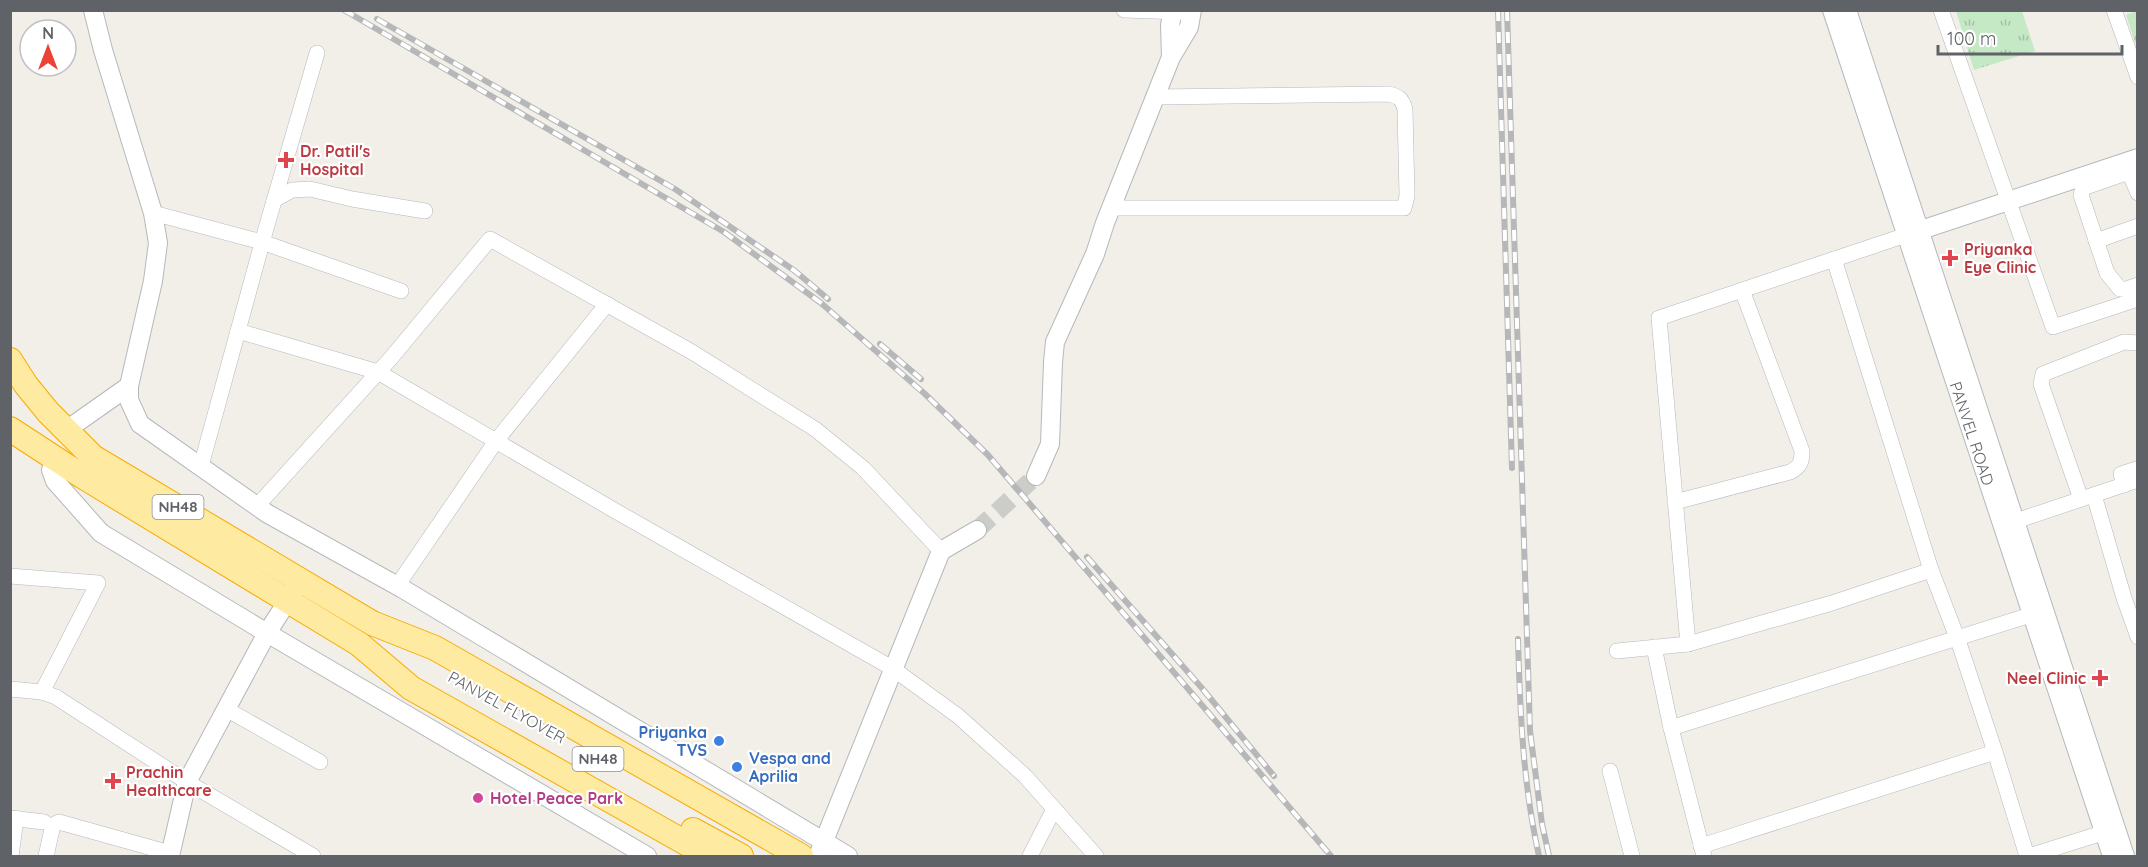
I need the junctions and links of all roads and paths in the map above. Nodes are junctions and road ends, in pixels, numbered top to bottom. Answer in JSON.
{"nodes":[{"id":1,"x":93,"y":10,"type":"edge"},
{"id":2,"x":1124,"y":10,"type":"edge"},
{"id":3,"x":1832,"y":10,"type":"edge"},
{"id":4,"x":1847,"y":10,"type":"edge"},
{"id":5,"x":1941,"y":10,"type":"edge"},
{"id":6,"x":2114,"y":10,"type":"edge"},
{"id":7,"x":1173,"y":11,"type":"edge"},
{"id":8,"x":1192,"y":12,"type":"edge"},
{"id":9,"x":317,"y":53,"type":"dead end"},
{"id":10,"x":1172,"y":57,"type":"junction"},
{"id":11,"x":2138,"y":77,"type":"edge"},
{"id":12,"x":1156,"y":97,"type":"junction"},
{"id":13,"x":2131,"y":164,"type":"edge"},
{"id":14,"x":2138,"y":193,"type":"edge"},
{"id":15,"x":274,"y":200,"type":"junction"},
{"id":16,"x":2008,"y":201,"type":"junction"},
{"id":17,"x":425,"y":211,"type":"dead end"},
{"id":18,"x":153,"y":213,"type":"junction"},
{"id":19,"x":1108,"y":216,"type":"junction"},
{"id":20,"x":2138,"y":225,"type":"edge"},
{"id":21,"x":1913,"y":233,"type":"junction"},
{"id":22,"x":2096,"y":241,"type":"junction"},
{"id":23,"x":262,"y":242,"type":"junction"},
{"id":24,"x":1834,"y":259,"type":"junction"},
{"id":25,"x":2138,"y":285,"type":"edge"},
{"id":26,"x":1742,"y":290,"type":"junction"},
{"id":27,"x":401,"y":291,"type":"dead end"},
{"id":28,"x":2138,"y":299,"type":"edge"},
{"id":29,"x":607,"y":304,"type":"junction"},
{"id":30,"x":238,"y":331,"type":"junction"},
{"id":31,"x":2138,"y":343,"type":"edge"},
{"id":32,"x":10,"y":360,"type":"edge"},
{"id":33,"x":378,"y":372,"type":"junction"},
{"id":34,"x":129,"y":386,"type":"junction"},
{"id":35,"x":10,"y":429,"type":"edge"},
{"id":36,"x":65,"y":431,"type":"junction"},
{"id":37,"x":496,"y":441,"type":"junction"},
{"id":38,"x":56,"y":459,"type":"junction"},
{"id":39,"x":201,"y":466,"type":"junction"},
{"id":40,"x":1036,"y":476,"type":"tunnel mouth"},
{"id":41,"x":2132,"y":478,"type":"edge"},
{"id":42,"x":2087,"y":497,"type":"junction"},
{"id":43,"x":1674,"y":502,"type":"junction"},
{"id":44,"x":257,"y":506,"type":"junction"},
{"id":45,"x":2009,"y":523,"type":"junction"},
{"id":46,"x":977,"y":530,"type":"tunnel mouth"},
{"id":47,"x":941,"y":551,"type":"junction"},
{"id":48,"x":1931,"y":570,"type":"junction"},
{"id":49,"x":10,"y":576,"type":"edge"},
{"id":50,"x":301,"y":580,"type":"junction"},
{"id":51,"x":397,"y":586,"type":"junction"},
{"id":52,"x":288,"y":601,"type":"junction"},
{"id":53,"x":2038,"y":613,"type":"junction"},
{"id":54,"x":372,"y":622,"type":"junction"},
{"id":55,"x":267,"y":633,"type":"junction"},
{"id":56,"x":2138,"y":637,"type":"edge"},
{"id":57,"x":1958,"y":640,"type":"junction"},
{"id":58,"x":359,"y":644,"type":"junction"},
{"id":59,"x":1688,"y":644,"type":"junction"},
{"id":60,"x":1654,"y":648,"type":"junction"},
{"id":61,"x":1617,"y":651,"type":"dead end"},
{"id":62,"x":422,"y":668,"type":"junction"},
{"id":63,"x":892,"y":668,"type":"junction"},
{"id":64,"x":10,"y":688,"type":"edge"},
{"id":65,"x":42,"y":692,"type":"junction"},
{"id":66,"x":226,"y":709,"type":"junction"},
{"id":67,"x":1671,"y":728,"type":"junction"},
{"id":68,"x":1995,"y":752,"type":"junction"},
{"id":69,"x":320,"y":762,"type":"dead end"},
{"id":70,"x":1610,"y":771,"type":"dead end"},
{"id":71,"x":187,"y":782,"type":"junction"},
{"id":72,"x":1054,"y":809,"type":"junction"},
{"id":73,"x":13,"y":818,"type":"edge"},
{"id":74,"x":44,"y":822,"type":"dead end"},
{"id":75,"x":2110,"y":830,"type":"junction"},
{"id":76,"x":131,"y":850,"type":"edge"},
{"id":77,"x":821,"y":850,"type":"edge"},
{"id":78,"x":1702,"y":851,"type":"edge"},
{"id":79,"x":170,"y":855,"type":"edge"},
{"id":80,"x":11,"y":856,"type":"edge"},
{"id":81,"x":46,"y":856,"type":"edge"},
{"id":82,"x":313,"y":856,"type":"edge"},
{"id":83,"x":647,"y":856,"type":"edge"},
{"id":84,"x":709,"y":856,"type":"edge"},
{"id":85,"x":741,"y":856,"type":"edge"},
{"id":86,"x":771,"y":856,"type":"edge"},
{"id":87,"x":801,"y":856,"type":"edge"},
{"id":88,"x":848,"y":856,"type":"edge"},
{"id":89,"x":1030,"y":856,"type":"edge"},
{"id":90,"x":1096,"y":856,"type":"edge"},
{"id":91,"x":1632,"y":856,"type":"edge"},
{"id":92,"x":2028,"y":856,"type":"edge"},
{"id":93,"x":2112,"y":856,"type":"edge"},
{"id":94,"x":2126,"y":856,"type":"edge"}],
"edges":[{"from":1,"to":18,"type":"street"},
{"from":2,"to":7,"type":"street"},
{"from":3,"to":21,"type":"street","name":"PANVEL ROAD"},
{"from":4,"to":21,"type":"street","name":"PANVEL ROAD"},
{"from":5,"to":16,"type":"street"},
{"from":6,"to":11,"type":"street"},
{"from":7,"to":8,"type":"street"},
{"from":7,"to":10,"type":"street"},
{"from":8,"to":10,"type":"street"},
{"from":9,"to":15,"type":"street"},
{"from":10,"to":12,"type":"street"},
{"from":12,"to":19,"type":"street"},
{"from":12,"to":19,"type":"street"},
{"from":13,"to":14,"type":"street"},
{"from":13,"to":16,"type":"street"},
{"from":13,"to":22,"type":"street"},
{"from":15,"to":17,"type":"street"},
{"from":15,"to":23,"type":"street"},
{"from":16,"to":21,"type":"street"},
{"from":16,"to":28,"type":"street"},
{"from":18,"to":23,"type":"street"},
{"from":18,"to":34,"type":"street"},
{"from":19,"to":40,"type":"street"},
{"from":20,"to":22,"type":"street"},
{"from":21,"to":24,"type":"street"},
{"from":21,"to":45,"type":"street","name":"PANVEL ROAD"},
{"from":22,"to":25,"type":"street"},
{"from":23,"to":27,"type":"street"},
{"from":23,"to":30,"type":"street"},
{"from":24,"to":26,"type":"street"},
{"from":24,"to":48,"type":"street"},
{"from":26,"to":43,"type":"street"},
{"from":26,"to":43,"type":"street"},
{"from":29,"to":33,"type":"street"},
{"from":29,"to":37,"type":"street"},
{"from":29,"to":47,"type":"street"},
{"from":30,"to":33,"type":"street"},
{"from":30,"to":39,"type":"street"},
{"from":31,"to":42,"type":"street"},
{"from":32,"to":36,"type":"highway","number":"NH48"},
{"from":33,"to":37,"type":"street"},
{"from":33,"to":44,"type":"street"},
{"from":34,"to":36,"type":"street"},
{"from":34,"to":39,"type":"street"},
{"from":35,"to":38,"type":"highway","number":"NH48"},
{"from":36,"to":50,"type":"highway","number":"NH48"},
{"from":37,"to":51,"type":"street"},
{"from":37,"to":63,"type":"street"},
{"from":38,"to":52,"type":"highway","number":"NH48"},
{"from":38,"to":55,"type":"street"},
{"from":39,"to":44,"type":"street"},
{"from":41,"to":42,"type":"street"},
{"from":42,"to":45,"type":"street"},
{"from":42,"to":56,"type":"street"},
{"from":43,"to":59,"type":"street"},
{"from":44,"to":51,"type":"street"},
{"from":45,"to":53,"type":"street","name":"PANVEL ROAD"},
{"from":46,"to":47,"type":"street"},
{"from":47,"to":63,"type":"street"},
{"from":48,"to":57,"type":"street"},
{"from":48,"to":59,"type":"street"},
{"from":49,"to":65,"type":"street"},
{"from":50,"to":52,"type":"street"},
{"from":50,"to":54,"type":"highway","number":"NH48"},
{"from":51,"to":77,"type":"street"},
{"from":52,"to":55,"type":"street"},
{"from":52,"to":58,"type":"highway","number":"NH48"},
{"from":53,"to":57,"type":"street"},
{"from":53,"to":75,"type":"street","name":"PANVEL ROAD"},
{"from":54,"to":62,"type":"highway","name":"PANVEL FLYOVER","number":"NH48"},
{"from":54,"to":87,"type":"highway"},
{"from":55,"to":66,"type":"street"},
{"from":55,"to":83,"type":"street"},
{"from":57,"to":67,"type":"street"},
{"from":57,"to":68,"type":"street"},
{"from":58,"to":62,"type":"highway","name":"PANVEL FLYOVER","number":"NH48"},
{"from":58,"to":84,"type":"highway"},
{"from":59,"to":60,"type":"street"},
{"from":60,"to":61,"type":"street"},
{"from":60,"to":67,"type":"street"},
{"from":62,"to":85,"type":"highway","name":"PANVEL FLYOVER","number":"NH48"},
{"from":62,"to":86,"type":"highway","name":"PANVEL FLYOVER","number":"NH48"},
{"from":63,"to":72,"type":"street"},
{"from":63,"to":77,"type":"street"},
{"from":64,"to":65,"type":"street"},
{"from":65,"to":71,"type":"street"},
{"from":66,"to":69,"type":"street"},
{"from":66,"to":71,"type":"street"},
{"from":67,"to":78,"type":"street"},
{"from":68,"to":78,"type":"street"},
{"from":68,"to":92,"type":"street"},
{"from":70,"to":91,"type":"street"},
{"from":71,"to":79,"type":"street"},
{"from":71,"to":82,"type":"street"},
{"from":72,"to":89,"type":"street"},
{"from":72,"to":90,"type":"street"},
{"from":73,"to":74,"type":"street"},
{"from":73,"to":80,"type":"street"},
{"from":75,"to":92,"type":"street"},
{"from":75,"to":93,"type":"street","name":"PANVEL ROAD"},
{"from":75,"to":94,"type":"street","name":"PANVEL ROAD"},
{"from":76,"to":79,"type":"street"},
{"from":76,"to":81,"type":"street"},
{"from":77,"to":88,"type":"street"}]}
